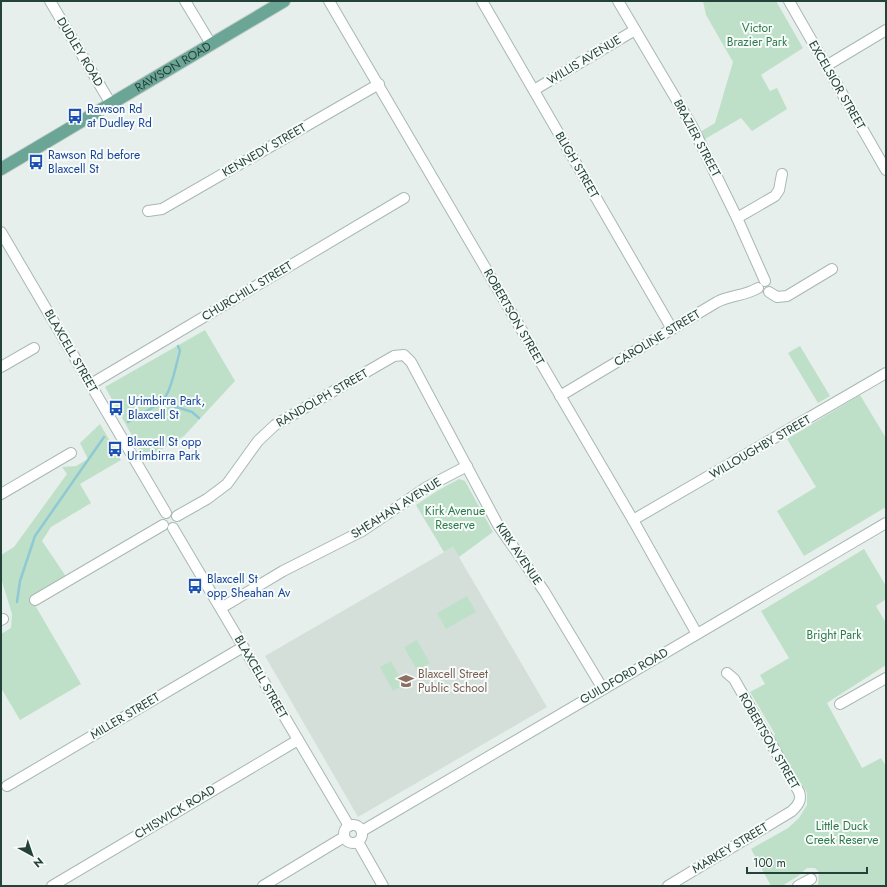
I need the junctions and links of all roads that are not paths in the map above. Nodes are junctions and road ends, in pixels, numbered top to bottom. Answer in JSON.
{"nodes":[{"id":1,"x":50,"y":1,"type":"edge"},
{"id":2,"x":185,"y":1,"type":"edge"},
{"id":3,"x":284,"y":1,"type":"edge"},
{"id":4,"x":330,"y":1,"type":"edge"},
{"id":5,"x":482,"y":1,"type":"edge"},
{"id":6,"x":618,"y":1,"type":"edge"},
{"id":7,"x":788,"y":1,"type":"edge"},
{"id":8,"x":635,"y":30,"type":"junction"},
{"id":9,"x":886,"y":30,"type":"edge"},
{"id":10,"x":211,"y":44,"type":"junction"},
{"id":11,"x":826,"y":66,"type":"junction"},
{"id":12,"x":379,"y":84,"type":"junction"},
{"id":13,"x":534,"y":90,"type":"junction"},
{"id":14,"x":111,"y":104,"type":"junction"},
{"id":15,"x":1,"y":169,"type":"edge"},
{"id":16,"x":886,"y":170,"type":"edge"},
{"id":17,"x":782,"y":174,"type":"dead end"},
{"id":18,"x":404,"y":198,"type":"dead end"},
{"id":19,"x":148,"y":211,"type":"dead end"},
{"id":20,"x":737,"y":218,"type":"junction"},
{"id":21,"x":1,"y":232,"type":"edge"},
{"id":22,"x":832,"y":269,"type":"dead end"},
{"id":23,"x":765,"y":281,"type":"junction"},
{"id":24,"x":758,"y":288,"type":"junction"},
{"id":25,"x":769,"y":292,"type":"junction"},
{"id":26,"x":672,"y":329,"type":"junction"},
{"id":27,"x":34,"y":348,"type":"dead end"},
{"id":28,"x":404,"y":355,"type":"joint"},
{"id":29,"x":1,"y":367,"type":"edge"},
{"id":30,"x":886,"y":373,"type":"edge"},
{"id":31,"x":91,"y":384,"type":"junction"},
{"id":32,"x":560,"y":396,"type":"junction"},
{"id":33,"x":70,"y":453,"type":"dead end"},
{"id":34,"x":467,"y":466,"type":"junction"},
{"id":35,"x":1,"y":494,"type":"edge"},
{"id":36,"x":166,"y":513,"type":"junction"},
{"id":37,"x":178,"y":516,"type":"junction"},
{"id":38,"x":633,"y":520,"type":"junction"},
{"id":39,"x":886,"y":524,"type":"edge"},
{"id":40,"x":163,"y":525,"type":"junction"},
{"id":41,"x":173,"y":528,"type":"junction"},
{"id":42,"x":35,"y":600,"type":"dead end"},
{"id":43,"x":221,"y":608,"type":"junction"},
{"id":44,"x":697,"y":634,"type":"junction"},
{"id":45,"x":243,"y":647,"type":"junction"},
{"id":46,"x":727,"y":673,"type":"dead end"},
{"id":47,"x":886,"y":678,"type":"edge"},
{"id":48,"x":603,"y":689,"type":"junction"},
{"id":49,"x":840,"y":704,"type":"dead end"},
{"id":50,"x":298,"y":740,"type":"junction"},
{"id":51,"x":7,"y":786,"type":"dead end"},
{"id":52,"x":792,"y":811,"type":"joint"},
{"id":53,"x":349,"y":826,"type":"junction"},
{"id":54,"x":362,"y":831,"type":"junction"},
{"id":55,"x":344,"y":837,"type":"junction"},
{"id":56,"x":358,"y":842,"type":"junction"},
{"id":57,"x":810,"y":879,"type":"dead end"},
{"id":58,"x":52,"y":886,"type":"edge"},
{"id":59,"x":263,"y":886,"type":"edge"},
{"id":60,"x":383,"y":886,"type":"edge"},
{"id":61,"x":668,"y":886,"type":"edge"},
{"id":62,"x":798,"y":886,"type":"edge"}],
"edges":[{"from":1,"to":14,"type":"street","name":"DUDLEY ROAD"},
{"from":2,"to":10,"type":"street"},
{"from":3,"to":10,"type":"main road","name":"RAWSON ROAD"},
{"from":4,"to":12,"type":"street","name":"ROBERTSON STREET"},
{"from":5,"to":13,"type":"street","name":"BLIGH STREET"},
{"from":6,"to":8,"type":"street","name":"BRAZIER STREET"},
{"from":7,"to":11,"type":"street","name":"EXCELSIOR STREET"},
{"from":8,"to":13,"type":"street","name":"WILLIS AVENUE"},
{"from":8,"to":20,"type":"street","name":"BRAZIER STREET"},
{"from":9,"to":11,"type":"street"},
{"from":10,"to":14,"type":"main road","name":"RAWSON ROAD"},
{"from":11,"to":16,"type":"street","name":"EXCELSIOR STREET"},
{"from":12,"to":19,"type":"street","name":"KENNEDY STREET"},
{"from":12,"to":32,"type":"street","name":"ROBERTSON STREET"},
{"from":13,"to":26,"type":"street","name":"BLIGH STREET"},
{"from":14,"to":15,"type":"main road","name":"RAWSON ROAD"},
{"from":17,"to":20,"type":"street"},
{"from":18,"to":31,"type":"street","name":"CHURCHILL STREET"},
{"from":20,"to":23,"type":"street","name":"BRAZIER STREET"},
{"from":21,"to":31,"type":"street","name":"BLAXCELL STREET"},
{"from":22,"to":25,"type":"street"},
{"from":23,"to":24,"type":"street"},
{"from":23,"to":25,"type":"street"},
{"from":24,"to":25,"type":"street"},
{"from":24,"to":26,"type":"street","name":"CAROLINE STREET"},
{"from":26,"to":32,"type":"street","name":"CAROLINE STREET"},
{"from":27,"to":29,"type":"street"},
{"from":28,"to":34,"type":"street","name":"KIRK AVENUE"},
{"from":28,"to":37,"type":"street","name":"RANDOLPH STREET"},
{"from":30,"to":38,"type":"street","name":"WILLOUGHBY STREET"},
{"from":31,"to":36,"type":"street","name":"BLAXCELL STREET"},
{"from":32,"to":38,"type":"street","name":"ROBERTSON STREET"},
{"from":33,"to":35,"type":"street"},
{"from":34,"to":43,"type":"street","name":"SHEAHAN AVENUE"},
{"from":34,"to":48,"type":"street","name":"KIRK AVENUE"},
{"from":36,"to":37,"type":"street"},
{"from":36,"to":40,"type":"street"},
{"from":37,"to":41,"type":"street"},
{"from":38,"to":44,"type":"street","name":"ROBERTSON STREET"},
{"from":39,"to":44,"type":"street","name":"GUILDFORD ROAD"},
{"from":40,"to":41,"type":"street"},
{"from":40,"to":42,"type":"street"},
{"from":41,"to":43,"type":"street","name":"BLAXCELL STREET"},
{"from":43,"to":45,"type":"street","name":"BLAXCELL STREET"},
{"from":44,"to":48,"type":"street","name":"GUILDFORD ROAD"},
{"from":45,"to":50,"type":"street","name":"BLAXCELL STREET"},
{"from":45,"to":51,"type":"street","name":"MILLER STREET"},
{"from":46,"to":52,"type":"street","name":"ROBERTSON STREET"},
{"from":47,"to":49,"type":"street"},
{"from":48,"to":54,"type":"street","name":"GUILDFORD ROAD"},
{"from":50,"to":53,"type":"street","name":"BLAXCELL STREET"},
{"from":50,"to":58,"type":"street","name":"CHISWICK ROAD"},
{"from":52,"to":61,"type":"street","name":"MARKEY STREET"},
{"from":53,"to":54,"type":"street"},
{"from":53,"to":55,"type":"street"},
{"from":54,"to":56,"type":"street"},
{"from":55,"to":56,"type":"street"},
{"from":55,"to":59,"type":"street"},
{"from":56,"to":60,"type":"street"},
{"from":57,"to":62,"type":"street"}]}
